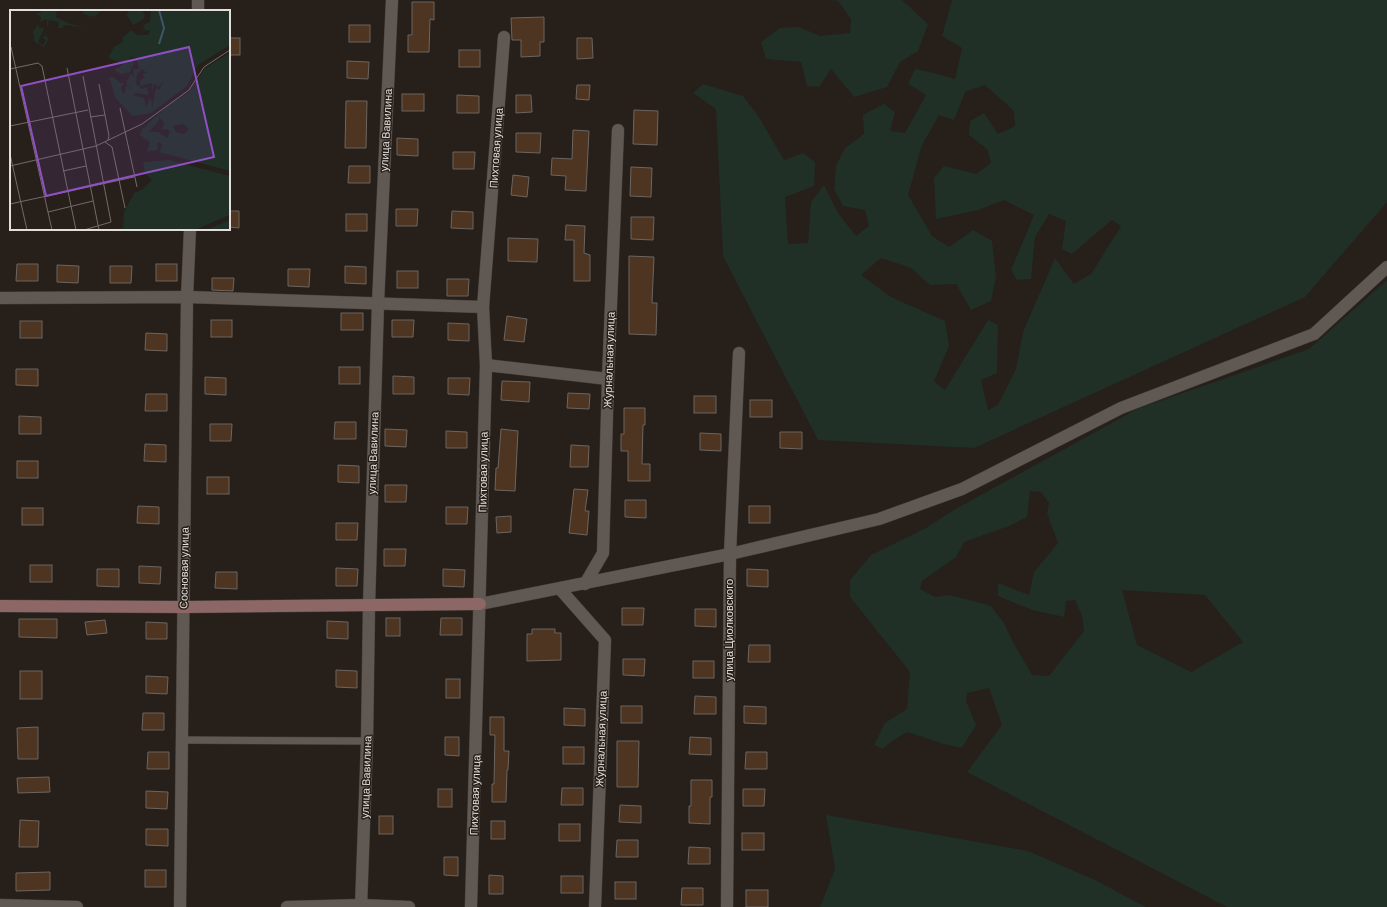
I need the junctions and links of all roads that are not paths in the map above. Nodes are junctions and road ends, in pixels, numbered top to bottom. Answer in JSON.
{"nodes":[{"id":1,"x":392,"y":0,"type":"edge"},
{"id":2,"x":504,"y":37,"type":"dead end"},
{"id":3,"x":618,"y":130,"type":"dead end"},
{"id":4,"x":190,"y":230,"type":"edge"},
{"id":5,"x":1387,"y":267,"type":"edge"},
{"id":6,"x":187,"y":296,"type":"junction"},
{"id":7,"x":0,"y":298,"type":"edge"},
{"id":8,"x":378,"y":303,"type":"junction"},
{"id":9,"x":483,"y":307,"type":"junction"},
{"id":10,"x":739,"y":353,"type":"dead end"},
{"id":11,"x":486,"y":365,"type":"junction"},
{"id":12,"x":608,"y":378,"type":"junction"},
{"id":13,"x":730,"y":554,"type":"junction"},
{"id":14,"x":585,"y":584,"type":"junction"},
{"id":15,"x":560,"y":589,"type":"junction"},
{"id":16,"x":480,"y":604,"type":"junction"},
{"id":17,"x":0,"y":606,"type":"edge"},
{"id":18,"x":369,"y":606,"type":"junction"},
{"id":19,"x":184,"y":607,"type":"junction"},
{"id":20,"x":182,"y":740,"type":"junction"},
{"id":21,"x":367,"y":741,"type":"junction"},
{"id":22,"x":0,"y":905,"type":"edge"},
{"id":23,"x":361,"y":906,"type":"edge"},
{"id":24,"x":77,"y":907,"type":"edge"},
{"id":25,"x":180,"y":907,"type":"edge"},
{"id":26,"x":287,"y":907,"type":"edge"},
{"id":27,"x":409,"y":907,"type":"edge"},
{"id":28,"x":472,"y":907,"type":"edge"},
{"id":29,"x":595,"y":907,"type":"edge"},
{"id":30,"x":727,"y":907,"type":"edge"}],
"edges":[{"from":1,"to":8,"type":"street","name":"улица Вавилина"},
{"from":2,"to":9,"type":"street","name":"Пихтовая улица"},
{"from":3,"to":12,"type":"street","name":"Журнальная улица"},
{"from":4,"to":6,"type":"street","name":"Сосновая улица"},
{"from":5,"to":13,"type":"street"},
{"from":6,"to":7,"type":"street"},
{"from":6,"to":8,"type":"street"},
{"from":6,"to":19,"type":"street","name":"Сосновая улица"},
{"from":8,"to":9,"type":"street"},
{"from":8,"to":18,"type":"street","name":"улица Вавилина"},
{"from":9,"to":11,"type":"street","name":"Пихтовая улица"},
{"from":10,"to":13,"type":"street","name":"улица Циолковского"},
{"from":11,"to":12,"type":"street"},
{"from":11,"to":16,"type":"street","name":"Пихтовая улица"},
{"from":12,"to":14,"type":"street","name":"Журнальная улица"},
{"from":13,"to":14,"type":"street"},
{"from":13,"to":30,"type":"street","name":"улица Циолковского"},
{"from":14,"to":15,"type":"street"},
{"from":15,"to":16,"type":"street"},
{"from":15,"to":29,"type":"street","name":"Журнальная улица"},
{"from":16,"to":18,"type":"street"},
{"from":16,"to":28,"type":"street","name":"Пихтовая улица"},
{"from":17,"to":19,"type":"street"},
{"from":18,"to":19,"type":"street"},
{"from":18,"to":21,"type":"street","name":"улица Вавилина"},
{"from":19,"to":20,"type":"street","name":"Сосновая улица"},
{"from":20,"to":21,"type":"lane"},
{"from":20,"to":25,"type":"street","name":"Сосновая улица"},
{"from":21,"to":23,"type":"street","name":"улица Вавилина"},
{"from":22,"to":24,"type":"street"},
{"from":23,"to":26,"type":"street"},
{"from":23,"to":27,"type":"street"}]}
